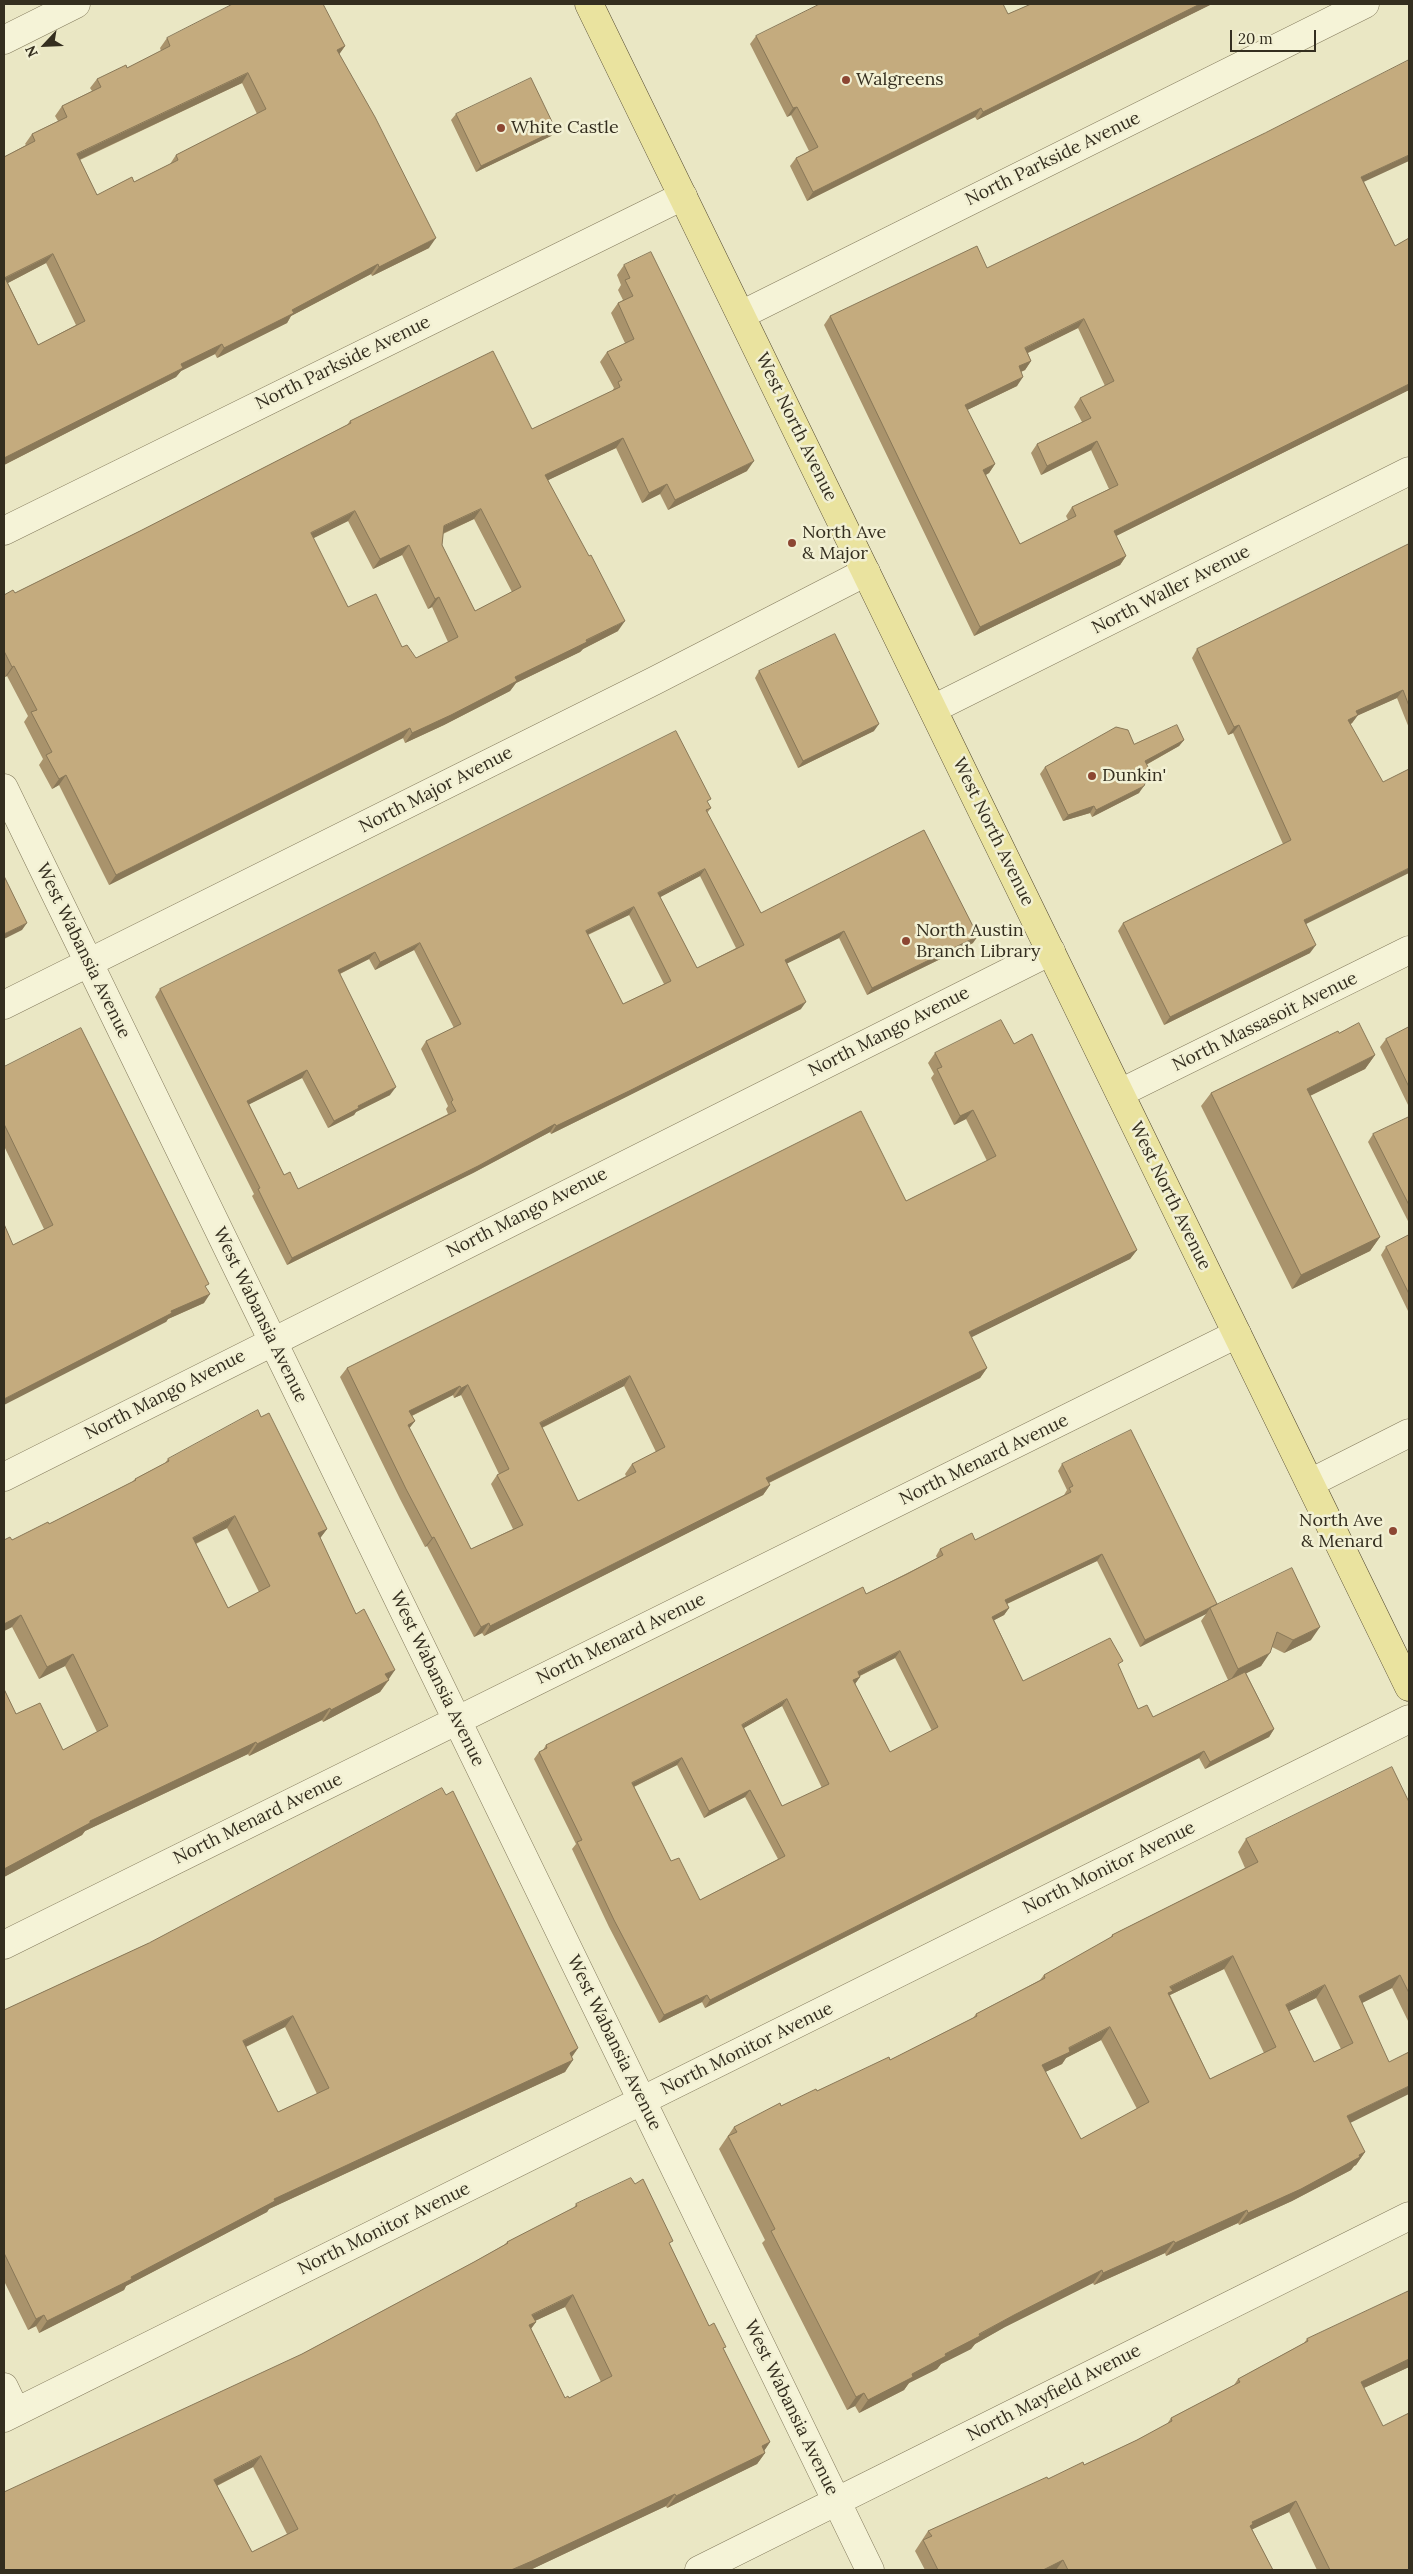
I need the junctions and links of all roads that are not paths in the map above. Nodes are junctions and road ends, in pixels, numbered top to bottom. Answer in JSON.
{"nodes":[{"id":1,"x":76,"y":4,"type":"edge"},
{"id":2,"x":589,"y":4,"type":"edge"},
{"id":3,"x":1365,"y":4,"type":"edge"},
{"id":4,"x":4,"y":40,"type":"edge"},
{"id":5,"x":683,"y":196,"type":"junction"},
{"id":6,"x":741,"y":315,"type":"junction"},
{"id":7,"x":1409,"y":471,"type":"edge"},
{"id":8,"x":4,"y":530,"type":"edge"},
{"id":9,"x":866,"y":572,"type":"junction"},
{"id":10,"x":932,"y":709,"type":"junction"},
{"id":11,"x":4,"y":788,"type":"edge"},
{"id":12,"x":1409,"y":950,"type":"edge"},
{"id":13,"x":1051,"y":951,"type":"junction"},
{"id":14,"x":89,"y":963,"type":"junction"},
{"id":15,"x":4,"y":1005,"type":"edge"},
{"id":16,"x":1120,"y":1093,"type":"junction"},
{"id":17,"x":1237,"y":1334,"type":"junction"},
{"id":18,"x":272,"y":1341,"type":"junction"},
{"id":19,"x":1409,"y":1433,"type":"edge"},
{"id":20,"x":4,"y":1477,"type":"edge"},
{"id":21,"x":1310,"y":1483,"type":"junction"},
{"id":22,"x":1409,"y":1687,"type":"edge"},
{"id":23,"x":1409,"y":1719,"type":"edge"},
{"id":24,"x":457,"y":1720,"type":"junction"},
{"id":25,"x":4,"y":1945,"type":"edge"},
{"id":26,"x":642,"y":2101,"type":"junction"},
{"id":27,"x":1409,"y":2216,"type":"edge"},
{"id":28,"x":4,"y":2387,"type":"edge"},
{"id":29,"x":10,"y":2415,"type":"edge"},
{"id":30,"x":837,"y":2501,"type":"junction"},
{"id":31,"x":699,"y":2570,"type":"edge"},
{"id":32,"x":870,"y":2570,"type":"edge"}],
"edges":[{"from":1,"to":4,"type":"street"},
{"from":2,"to":5,"type":"main road","name":"West North Avenue"},
{"from":3,"to":6,"type":"street","name":"North Parkside Avenue"},
{"from":5,"to":6,"type":"main road","name":"West North Avenue"},
{"from":5,"to":8,"type":"street","name":"North Parkside Avenue"},
{"from":6,"to":9,"type":"main road","name":"West North Avenue"},
{"from":7,"to":10,"type":"street","name":"North Waller Avenue"},
{"from":9,"to":10,"type":"main road","name":"West North Avenue"},
{"from":9,"to":14,"type":"street","name":"North Major Avenue"},
{"from":10,"to":13,"type":"main road","name":"West North Avenue"},
{"from":11,"to":14,"type":"street","name":"West Wabansia Avenue"},
{"from":12,"to":16,"type":"street","name":"North Massasoit Avenue"},
{"from":13,"to":16,"type":"main road","name":"West North Avenue"},
{"from":13,"to":18,"type":"street","name":"North Mango Avenue"},
{"from":14,"to":15,"type":"street","name":"North Major Avenue"},
{"from":14,"to":18,"type":"street","name":"West Wabansia Avenue"},
{"from":16,"to":17,"type":"main road","name":"West North Avenue"},
{"from":17,"to":21,"type":"main road","name":"West North Avenue"},
{"from":17,"to":24,"type":"street","name":"North Menard Avenue"},
{"from":18,"to":20,"type":"street","name":"North Mango Avenue"},
{"from":18,"to":24,"type":"street","name":"West Wabansia Avenue"},
{"from":19,"to":21,"type":"street"},
{"from":21,"to":22,"type":"main road","name":"West North Avenue"},
{"from":23,"to":26,"type":"street","name":"North Monitor Avenue"},
{"from":24,"to":25,"type":"street","name":"North Menard Avenue"},
{"from":24,"to":26,"type":"street","name":"West Wabansia Avenue"},
{"from":26,"to":29,"type":"street","name":"North Monitor Avenue"},
{"from":26,"to":30,"type":"street","name":"West Wabansia Avenue"},
{"from":27,"to":30,"type":"street","name":"North Mayfield Avenue"},
{"from":28,"to":29,"type":"street"},
{"from":30,"to":31,"type":"street","name":"North Mayfield Avenue"},
{"from":30,"to":32,"type":"street","name":"West Wabansia Avenue"}]}
